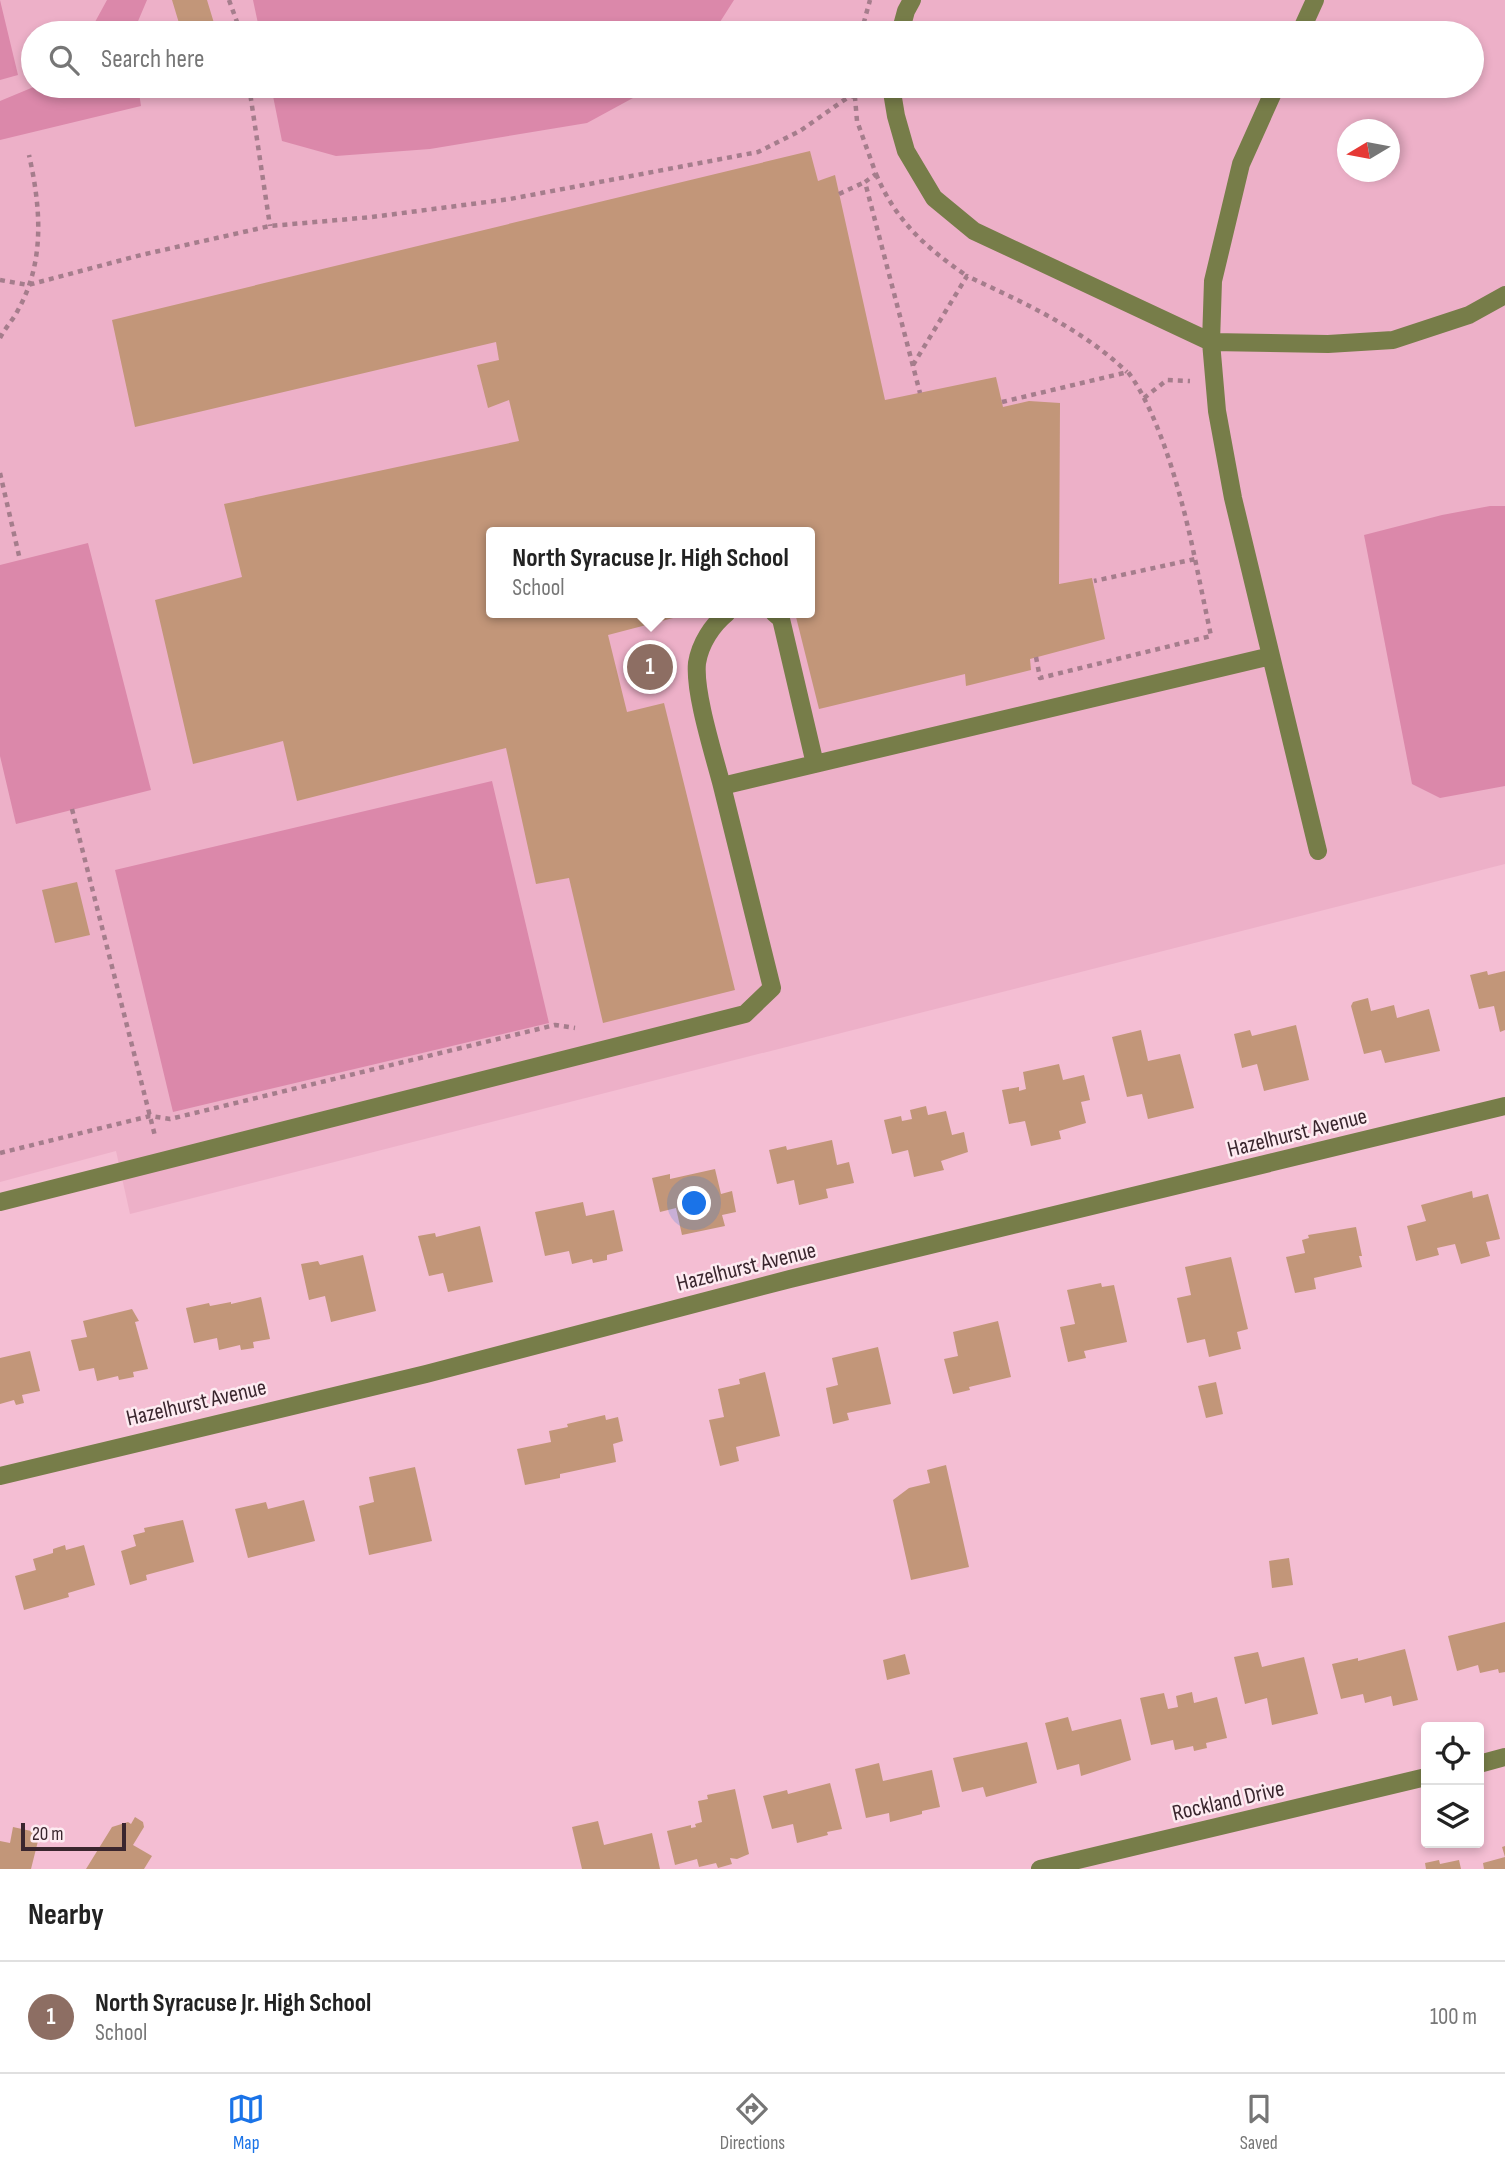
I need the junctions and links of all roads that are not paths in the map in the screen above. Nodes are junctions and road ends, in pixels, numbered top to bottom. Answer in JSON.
{"nodes":[{"id":1,"x":912,"y":0,"type":"edge"},
{"id":2,"x":1313,"y":1,"type":"edge"},
{"id":3,"x":903,"y":21,"type":"edge"},
{"id":4,"x":1305,"y":21,"type":"edge"},
{"id":5,"x":893,"y":98,"type":"edge"},
{"id":6,"x":1271,"y":98,"type":"edge"},
{"id":7,"x":1505,"y":295,"type":"edge"},
{"id":8,"x":1211,"y":342,"type":"junction"},
{"id":9,"x":720,"y":618,"type":"edge"},
{"id":10,"x":780,"y":618,"type":"edge"},
{"id":11,"x":1271,"y":656,"type":"junction"},
{"id":12,"x":816,"y":764,"type":"junction"},
{"id":13,"x":722,"y":786,"type":"junction"},
{"id":14,"x":1318,"y":850,"type":"dead end"},
{"id":15,"x":1505,"y":1106,"type":"edge"},
{"id":16,"x":0,"y":1202,"type":"edge"},
{"id":17,"x":0,"y":1476,"type":"edge"},
{"id":18,"x":1505,"y":1757,"type":"edge"},
{"id":19,"x":1484,"y":1763,"type":"edge"},
{"id":20,"x":1421,"y":1778,"type":"edge"},
{"id":21,"x":1040,"y":1869,"type":"edge"}],
"edges":[{"from":1,"to":3,"type":"street"},
{"from":2,"to":4,"type":"street"},
{"from":5,"to":8,"type":"street"},
{"from":6,"to":8,"type":"street"},
{"from":7,"to":8,"type":"street"},
{"from":8,"to":11,"type":"street"},
{"from":9,"to":13,"type":"street"},
{"from":10,"to":12,"type":"street"},
{"from":11,"to":12,"type":"street"},
{"from":11,"to":14,"type":"street"},
{"from":12,"to":13,"type":"street"},
{"from":13,"to":16,"type":"street"},
{"from":15,"to":17,"type":"street","name":"Hazelhurst Avenue"},
{"from":18,"to":19,"type":"street"},
{"from":20,"to":21,"type":"street","name":"Rockland Drive"}]}
